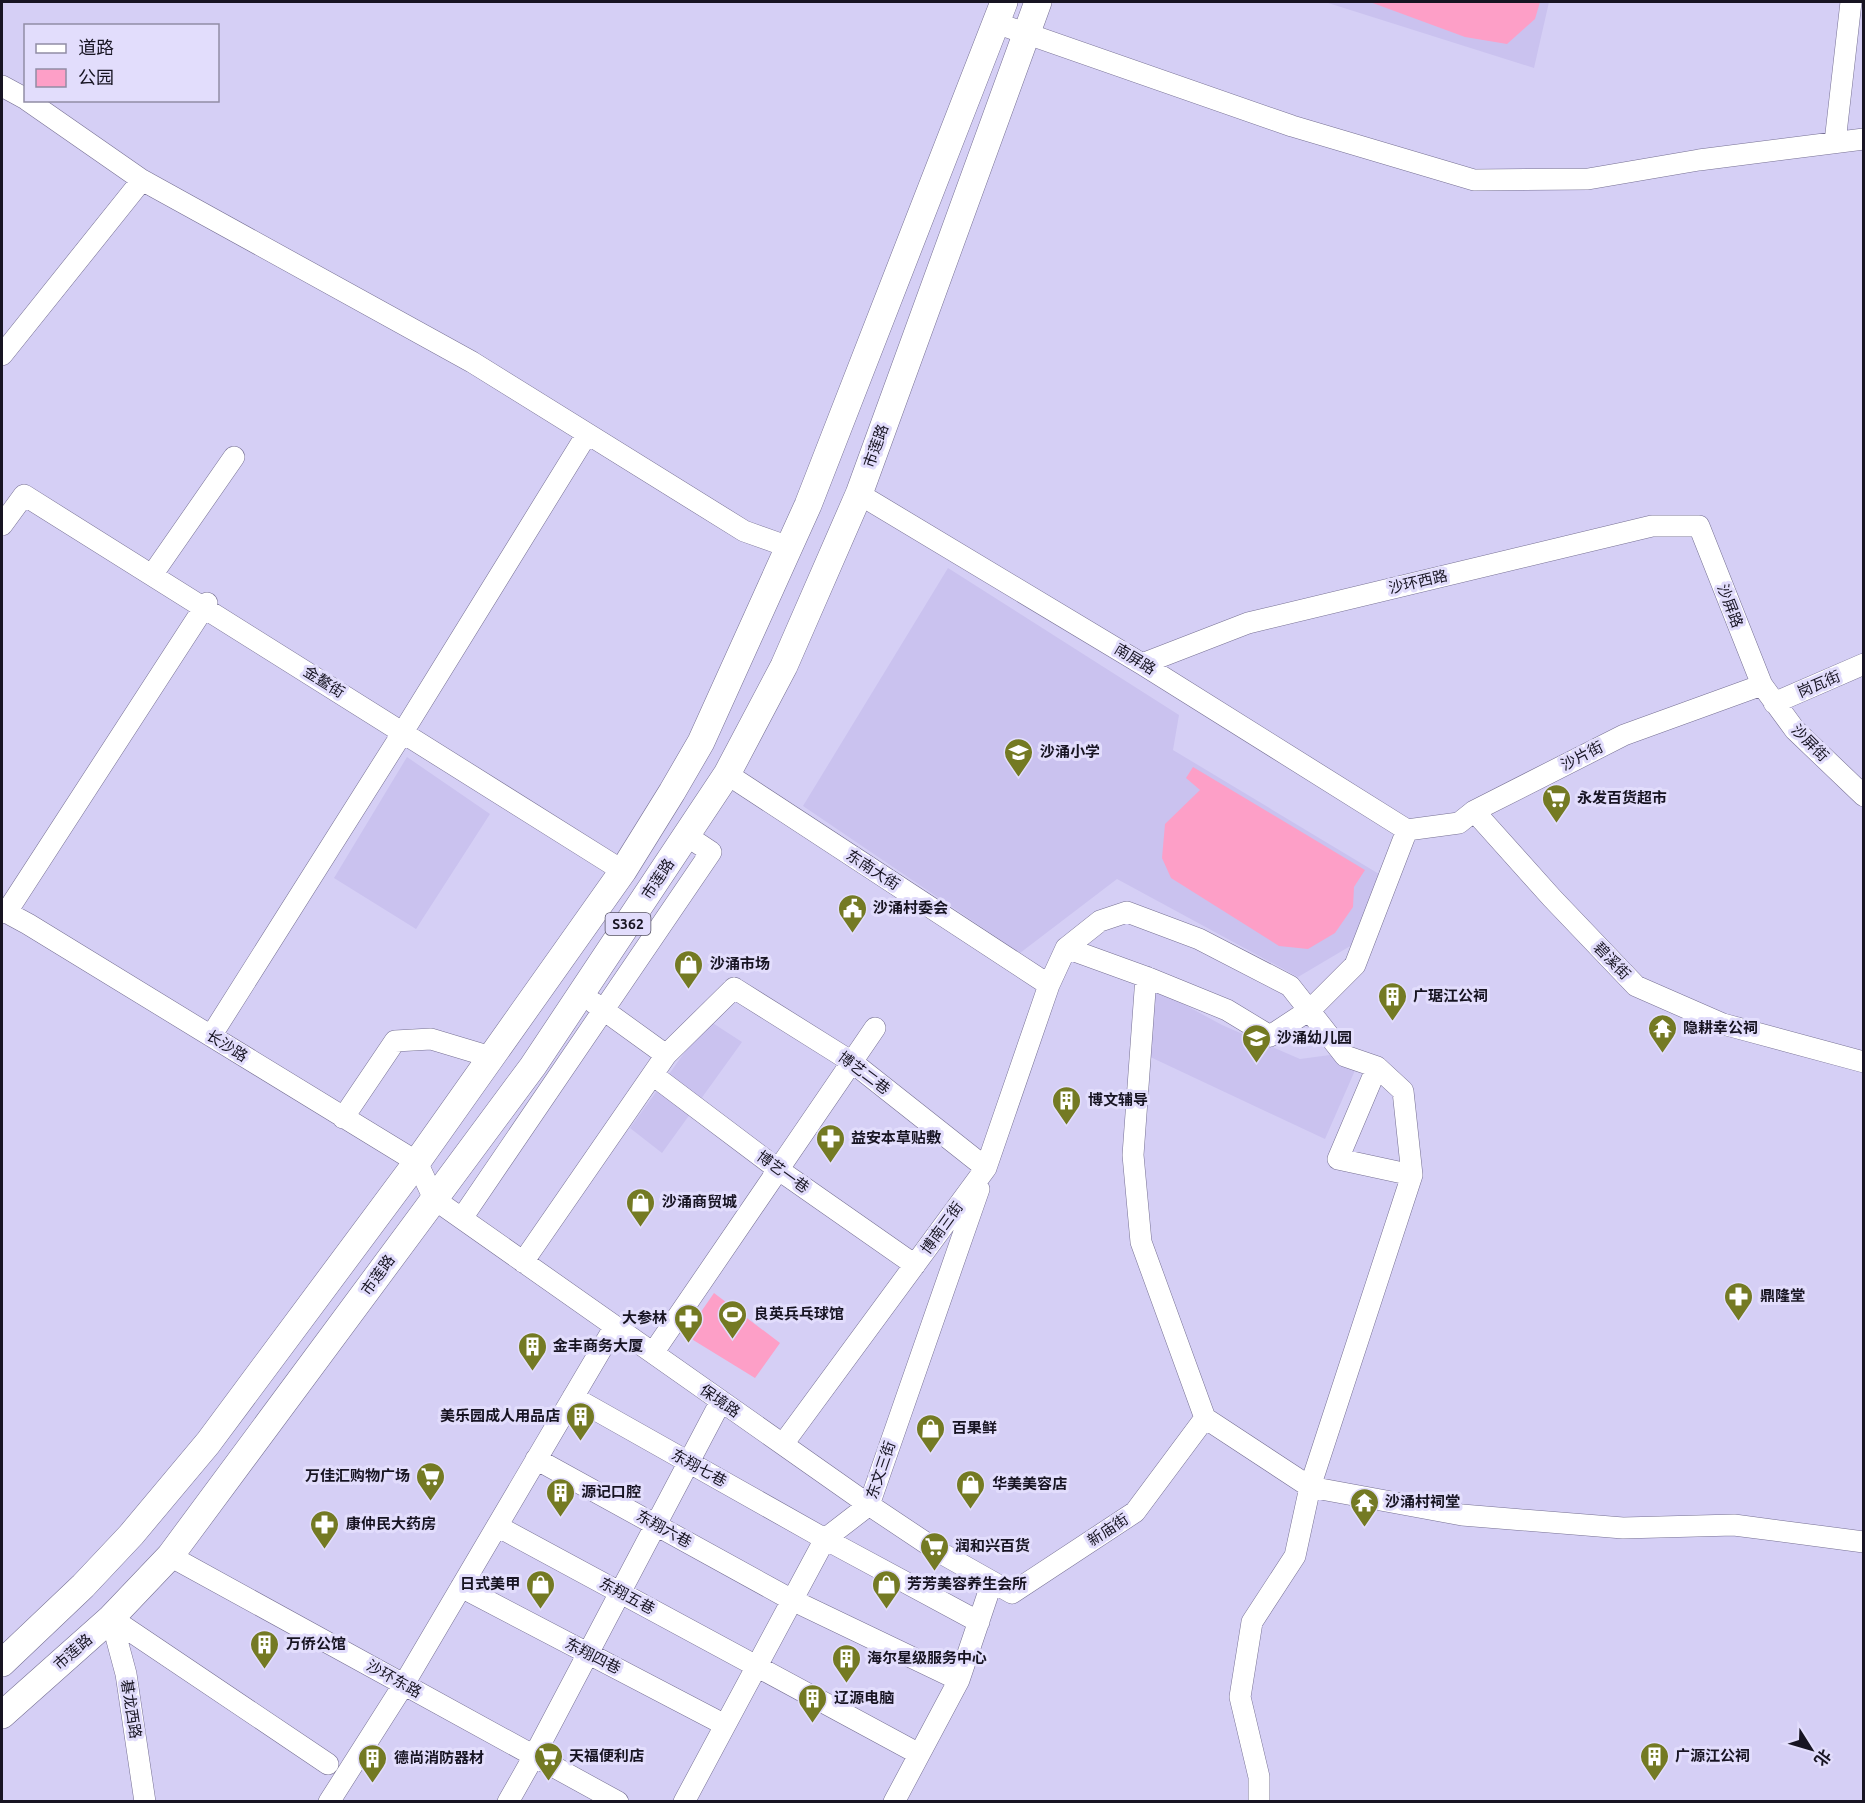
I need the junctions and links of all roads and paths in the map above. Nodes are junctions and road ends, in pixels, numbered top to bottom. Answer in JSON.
{"nodes":[{"id":1,"x":1038,"y":2,"type":"edge"},
{"id":2,"x":1851,"y":2,"type":"edge"},
{"id":3,"x":1000,"y":12,"type":"edge"},
{"id":4,"x":1026,"y":35,"type":"junction"},
{"id":5,"x":2,"y":86,"type":"edge"},
{"id":6,"x":24,"y":99,"type":"edge"},
{"id":7,"x":29,"y":102,"type":"edge"},
{"id":8,"x":1863,"y":138,"type":"edge"},
{"id":9,"x":1835,"y":142,"type":"junction"},
{"id":10,"x":142,"y":180,"type":"junction"},
{"id":11,"x":2,"y":355,"type":"edge"},
{"id":12,"x":587,"y":434,"type":"junction"},
{"id":13,"x":234,"y":457,"type":"dead end"},
{"id":14,"x":859,"y":494,"type":"junction"},
{"id":15,"x":2,"y":525,"type":"edge"},
{"id":16,"x":1699,"y":526,"type":"joint"},
{"id":17,"x":789,"y":547,"type":"junction"},
{"id":18,"x":152,"y":575,"type":"junction"},
{"id":19,"x":207,"y":603,"type":"dead end"},
{"id":20,"x":1142,"y":664,"type":"junction"},
{"id":21,"x":1863,"y":664,"type":"edge"},
{"id":22,"x":1761,"y":686,"type":"junction"},
{"id":23,"x":1774,"y":703,"type":"junction"},
{"id":24,"x":403,"y":732,"type":"junction"},
{"id":25,"x":727,"y":774,"type":"junction"},
{"id":26,"x":1863,"y":796,"type":"edge"},
{"id":27,"x":1474,"y":811,"type":"junction"},
{"id":28,"x":1407,"y":830,"type":"junction"},
{"id":29,"x":687,"y":836,"type":"junction"},
{"id":30,"x":622,"y":871,"type":"junction"},
{"id":31,"x":4,"y":911,"type":"edge"},
{"id":32,"x":1066,"y":948,"type":"junction"},
{"id":33,"x":1146,"y":977,"type":"junction"},
{"id":34,"x":1049,"y":985,"type":"junction"},
{"id":35,"x":582,"y":994,"type":"junction"},
{"id":36,"x":1311,"y":1009,"type":"junction"},
{"id":37,"x":875,"y":1028,"type":"dead end"},
{"id":38,"x":211,"y":1036,"type":"junction"},
{"id":39,"x":666,"y":1055,"type":"junction"},
{"id":40,"x":491,"y":1057,"type":"junction"},
{"id":41,"x":852,"y":1062,"type":"junction"},
{"id":42,"x":1863,"y":1062,"type":"edge"},
{"id":43,"x":1377,"y":1067,"type":"junction"},
{"id":44,"x":653,"y":1075,"type":"junction"},
{"id":45,"x":343,"y":1118,"type":"junction"},
{"id":46,"x":417,"y":1162,"type":"junction"},
{"id":47,"x":986,"y":1168,"type":"junction"},
{"id":48,"x":779,"y":1170,"type":"junction"},
{"id":49,"x":1412,"y":1175,"type":"junction"},
{"id":50,"x":434,"y":1199,"type":"junction"},
{"id":51,"x":462,"y":1218,"type":"junction"},
{"id":52,"x":523,"y":1262,"type":"junction"},
{"id":53,"x":915,"y":1265,"type":"junction"},
{"id":54,"x":615,"y":1326,"type":"junction"},
{"id":55,"x":653,"y":1353,"type":"junction"},
{"id":56,"x":573,"y":1397,"type":"junction"},
{"id":57,"x":721,"y":1401,"type":"junction"},
{"id":58,"x":1205,"y":1418,"type":"junction"},
{"id":59,"x":783,"y":1444,"type":"junction"},
{"id":60,"x":537,"y":1459,"type":"junction"},
{"id":61,"x":1310,"y":1487,"type":"junction"},
{"id":62,"x":869,"y":1505,"type":"junction"},
{"id":63,"x":497,"y":1526,"type":"junction"},
{"id":64,"x":825,"y":1539,"type":"junction"},
{"id":65,"x":1863,"y":1542,"type":"edge"},
{"id":66,"x":170,"y":1556,"type":"junction"},
{"id":67,"x":992,"y":1582,"type":"junction"},
{"id":68,"x":461,"y":1587,"type":"junction"},
{"id":69,"x":1012,"y":1593,"type":"joint"},
{"id":70,"x":792,"y":1600,"type":"junction"},
{"id":71,"x":111,"y":1618,"type":"junction"},
{"id":72,"x":979,"y":1622,"type":"junction"},
{"id":73,"x":2,"y":1663,"type":"edge"},
{"id":74,"x":756,"y":1666,"type":"junction"},
{"id":75,"x":959,"y":1680,"type":"junction"},
{"id":76,"x":404,"y":1684,"type":"junction"},
{"id":77,"x":2,"y":1715,"type":"edge"},
{"id":78,"x":725,"y":1725,"type":"junction"},
{"id":79,"x":920,"y":1754,"type":"junction"},
{"id":80,"x":534,"y":1756,"type":"junction"},
{"id":81,"x":328,"y":1764,"type":"dead end"},
{"id":82,"x":145,"y":1802,"type":"edge"},
{"id":83,"x":329,"y":1802,"type":"edge"},
{"id":84,"x":508,"y":1802,"type":"edge"},
{"id":85,"x":618,"y":1802,"type":"edge"},
{"id":86,"x":684,"y":1802,"type":"edge"},
{"id":87,"x":894,"y":1802,"type":"edge"},
{"id":88,"x":1259,"y":1802,"type":"edge"}],
"edges":[{"from":1,"to":4,"type":"main road","name":"市莲路","number":"S362"},
{"from":2,"to":9,"type":"street"},
{"from":3,"to":4,"type":"street"},
{"from":3,"to":17,"type":"main road","number":"S362"},
{"from":4,"to":9,"type":"street"},
{"from":4,"to":14,"type":"main road","name":"市莲路","number":"S362"},
{"from":5,"to":6,"type":"street"},
{"from":7,"to":10,"type":"street"},
{"from":8,"to":9,"type":"street"},
{"from":10,"to":11,"type":"street"},
{"from":10,"to":12,"type":"street"},
{"from":12,"to":17,"type":"street"},
{"from":12,"to":24,"type":"street"},
{"from":13,"to":18,"type":"street"},
{"from":14,"to":20,"type":"street","name":"南屏路"},
{"from":14,"to":25,"type":"main road","name":"市莲路","number":"S362"},
{"from":15,"to":18,"type":"street","name":"金鳌街"},
{"from":16,"to":20,"type":"street","name":"沙环西路"},
{"from":16,"to":22,"type":"street","name":"沙屏路"},
{"from":17,"to":30,"type":"main road","number":"S362"},
{"from":18,"to":24,"type":"street","name":"金鳌街"},
{"from":19,"to":31,"type":"street"},
{"from":20,"to":28,"type":"street","name":"南屏路"},
{"from":21,"to":23,"type":"street","name":"岗瓦街"},
{"from":22,"to":23,"type":"street","name":"沙屏街"},
{"from":22,"to":27,"type":"street","name":"沙片街"},
{"from":23,"to":26,"type":"street","name":"沙屏街"},
{"from":24,"to":30,"type":"street","name":"金鳌街"},
{"from":24,"to":38,"type":"street"},
{"from":25,"to":29,"type":"main road","name":"市莲路","number":"S362"},
{"from":25,"to":34,"type":"street","name":"东南大街"},
{"from":27,"to":28,"type":"street","name":"沙片街"},
{"from":27,"to":42,"type":"street","name":"碧溪街"},
{"from":28,"to":36,"type":"street"},
{"from":29,"to":35,"type":"main road","name":"市莲路","number":"S362"},
{"from":29,"to":51,"type":"street"},
{"from":30,"to":40,"type":"main road","number":"S362"},
{"from":31,"to":38,"type":"street","name":"长沙路"},
{"from":32,"to":33,"type":"street"},
{"from":32,"to":34,"type":"street","name":"博南三街"},
{"from":32,"to":36,"type":"street"},
{"from":33,"to":36,"type":"street"},
{"from":33,"to":58,"type":"street"},
{"from":34,"to":47,"type":"street","name":"博南三街"},
{"from":35,"to":39,"type":"street"},
{"from":35,"to":50,"type":"main road","name":"市莲路","number":"S362"},
{"from":36,"to":43,"type":"street"},
{"from":37,"to":41,"type":"street"},
{"from":38,"to":45,"type":"street","name":"长沙路"},
{"from":39,"to":41,"type":"street","name":"博艺二巷"},
{"from":39,"to":44,"type":"street"},
{"from":40,"to":45,"type":"street"},
{"from":40,"to":46,"type":"main road","number":"S362"},
{"from":41,"to":47,"type":"street","name":"博艺二巷"},
{"from":41,"to":48,"type":"street"},
{"from":43,"to":49,"type":"street"},
{"from":43,"to":49,"type":"street"},
{"from":44,"to":48,"type":"street","name":"博艺一巷"},
{"from":44,"to":52,"type":"street"},
{"from":45,"to":46,"type":"street","name":"长沙路"},
{"from":46,"to":50,"type":"street"},
{"from":46,"to":73,"type":"main road","number":"S362"},
{"from":47,"to":53,"type":"street","name":"博南三街"},
{"from":47,"to":62,"type":"street","name":"东文三街"},
{"from":48,"to":53,"type":"street","name":"博艺一巷"},
{"from":48,"to":55,"type":"street"},
{"from":49,"to":61,"type":"street"},
{"from":50,"to":51,"type":"street","name":"保境路"},
{"from":50,"to":66,"type":"main road","name":"市莲路","number":"S362"},
{"from":51,"to":52,"type":"street","name":"保境路"},
{"from":52,"to":54,"type":"street","name":"保境路"},
{"from":53,"to":59,"type":"street","name":"博南三街"},
{"from":54,"to":55,"type":"street","name":"保境路"},
{"from":54,"to":56,"type":"street"},
{"from":55,"to":57,"type":"street","name":"保境路"},
{"from":56,"to":60,"type":"street"},
{"from":56,"to":64,"type":"street","name":"东翔七巷"},
{"from":57,"to":59,"type":"street","name":"保境路"},
{"from":57,"to":80,"type":"street"},
{"from":58,"to":61,"type":"street"},
{"from":58,"to":69,"type":"street","name":"新庙街"},
{"from":59,"to":62,"type":"street","name":"保境路"},
{"from":60,"to":63,"type":"street"},
{"from":60,"to":70,"type":"street","name":"东翔六巷"},
{"from":61,"to":65,"type":"street"},
{"from":61,"to":88,"type":"street"},
{"from":62,"to":64,"type":"street","name":"东文三街"},
{"from":62,"to":67,"type":"street","name":"保境路"},
{"from":63,"to":68,"type":"street"},
{"from":63,"to":74,"type":"street","name":"东翔五巷"},
{"from":64,"to":70,"type":"street","name":"东文三街"},
{"from":64,"to":72,"type":"street","name":"东翔七巷"},
{"from":66,"to":71,"type":"main road","name":"市莲路","number":"S362"},
{"from":66,"to":76,"type":"street","name":"沙环东路"},
{"from":67,"to":69,"type":"street","name":"保境路"},
{"from":67,"to":72,"type":"street"},
{"from":68,"to":76,"type":"street"},
{"from":68,"to":78,"type":"street","name":"东翔四巷"},
{"from":70,"to":74,"type":"street","name":"东文三街"},
{"from":70,"to":75,"type":"street","name":"东翔六巷"},
{"from":71,"to":77,"type":"main road","name":"市莲路","number":"S362"},
{"from":71,"to":81,"type":"street"},
{"from":71,"to":82,"type":"street","name":"碁龙西路"},
{"from":72,"to":75,"type":"street"},
{"from":74,"to":78,"type":"street","name":"东文三街"},
{"from":74,"to":79,"type":"street","name":"东翔五巷"},
{"from":75,"to":79,"type":"street"},
{"from":76,"to":80,"type":"street","name":"沙环东路"},
{"from":76,"to":83,"type":"street"},
{"from":78,"to":86,"type":"street","name":"东文三街"},
{"from":79,"to":87,"type":"street"},
{"from":80,"to":84,"type":"street"},
{"from":80,"to":85,"type":"street","name":"沙环东路"}]}
